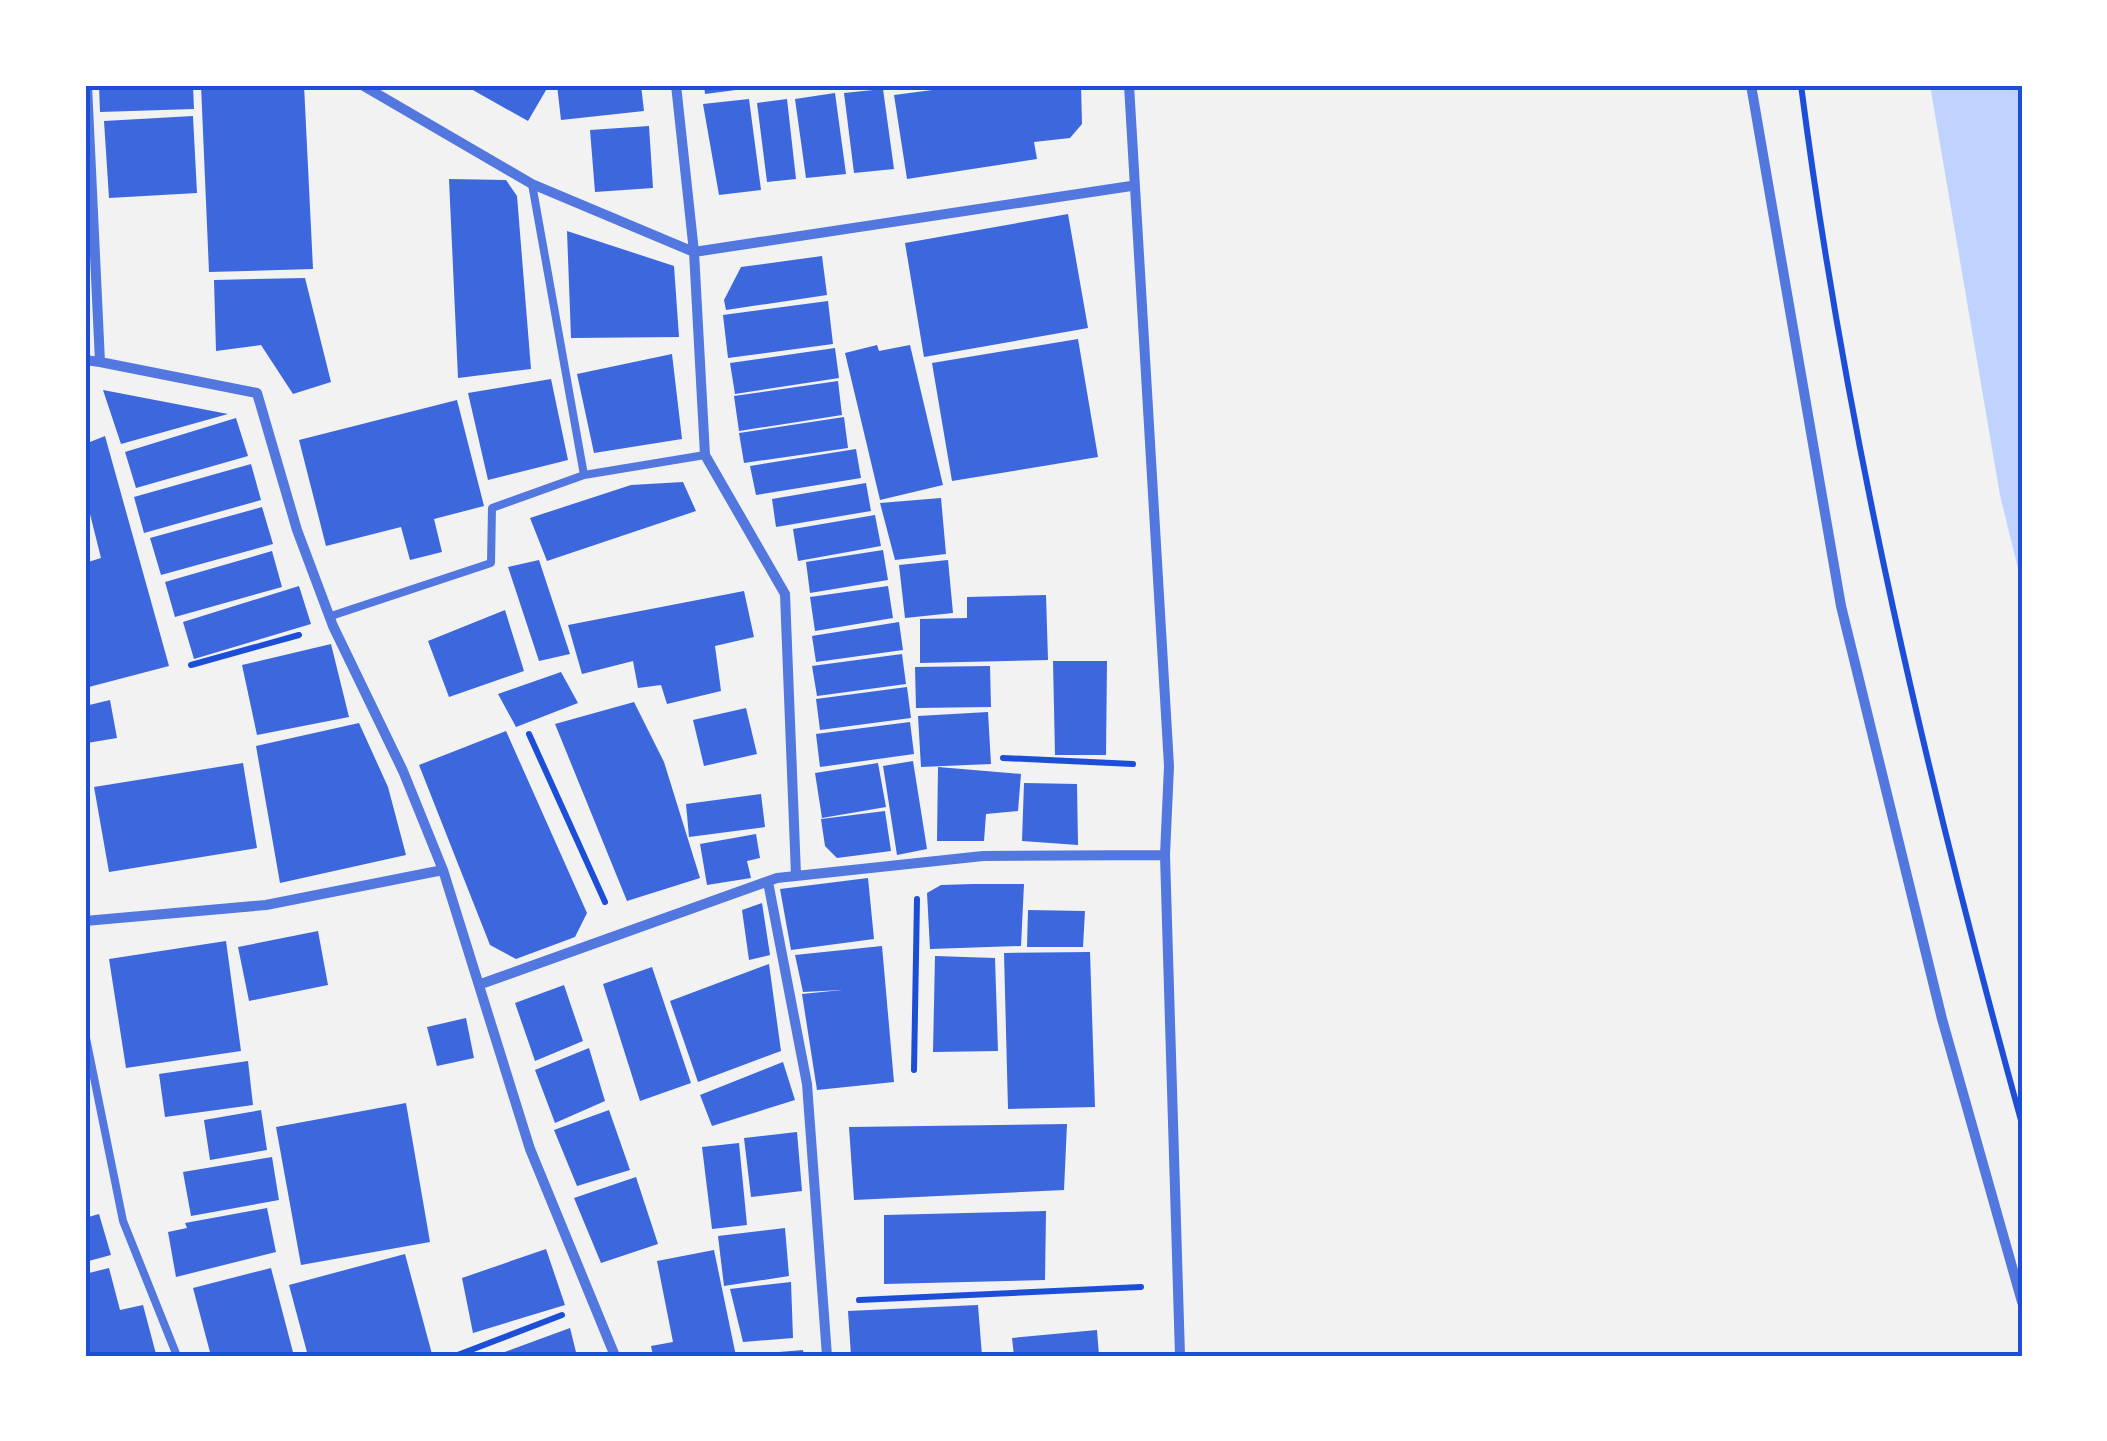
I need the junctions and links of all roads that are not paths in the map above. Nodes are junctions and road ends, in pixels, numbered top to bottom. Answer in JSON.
{"nodes":[{"id":1,"x":87,"y":85,"type":"edge"},
{"id":2,"x":362,"y":85,"type":"edge"},
{"id":3,"x":676,"y":85,"type":"edge"},
{"id":4,"x":1128,"y":85,"type":"edge"},
{"id":5,"x":1751,"y":85,"type":"edge"},
{"id":6,"x":532,"y":184,"type":"junction"},
{"id":7,"x":1131,"y":186,"type":"junction"},
{"id":8,"x":694,"y":252,"type":"junction"},
{"id":9,"x":85,"y":360,"type":"edge"},
{"id":10,"x":100,"y":362,"type":"junction"},
{"id":11,"x":706,"y":455,"type":"junction"},
{"id":12,"x":584,"y":475,"type":"junction"},
{"id":13,"x":332,"y":620,"type":"junction"},
{"id":14,"x":1165,"y":855,"type":"junction"},
{"id":15,"x":443,"y":870,"type":"junction"},
{"id":16,"x":796,"y":875,"type":"junction"},
{"id":17,"x":768,"y":882,"type":"junction"},
{"id":18,"x":85,"y":921,"type":"edge"},
{"id":19,"x":481,"y":984,"type":"junction"},
{"id":20,"x":85,"y":1033,"type":"edge"},
{"id":21,"x":2022,"y":1302,"type":"edge"},
{"id":22,"x":177,"y":1356,"type":"edge"},
{"id":23,"x":615,"y":1356,"type":"edge"},
{"id":24,"x":827,"y":1356,"type":"edge"},
{"id":25,"x":1180,"y":1356,"type":"edge"}],
"edges":[{"from":1,"to":10,"type":"street"},
{"from":2,"to":6,"type":"street"},
{"from":3,"to":8,"type":"street"},
{"from":4,"to":7,"type":"street"},
{"from":5,"to":21,"type":"street"},
{"from":6,"to":8,"type":"street"},
{"from":6,"to":12,"type":"lane"},
{"from":7,"to":8,"type":"street"},
{"from":7,"to":14,"type":"street"},
{"from":8,"to":11,"type":"street"},
{"from":9,"to":10,"type":"street"},
{"from":10,"to":13,"type":"street"},
{"from":11,"to":12,"type":"lane"},
{"from":11,"to":16,"type":"street"},
{"from":12,"to":13,"type":"lane"},
{"from":13,"to":15,"type":"street"},
{"from":14,"to":16,"type":"street"},
{"from":14,"to":25,"type":"street"},
{"from":15,"to":18,"type":"street"},
{"from":15,"to":19,"type":"street"},
{"from":16,"to":17,"type":"street"},
{"from":17,"to":19,"type":"street"},
{"from":17,"to":24,"type":"street"},
{"from":19,"to":23,"type":"street"},
{"from":20,"to":22,"type":"lane"}]}
